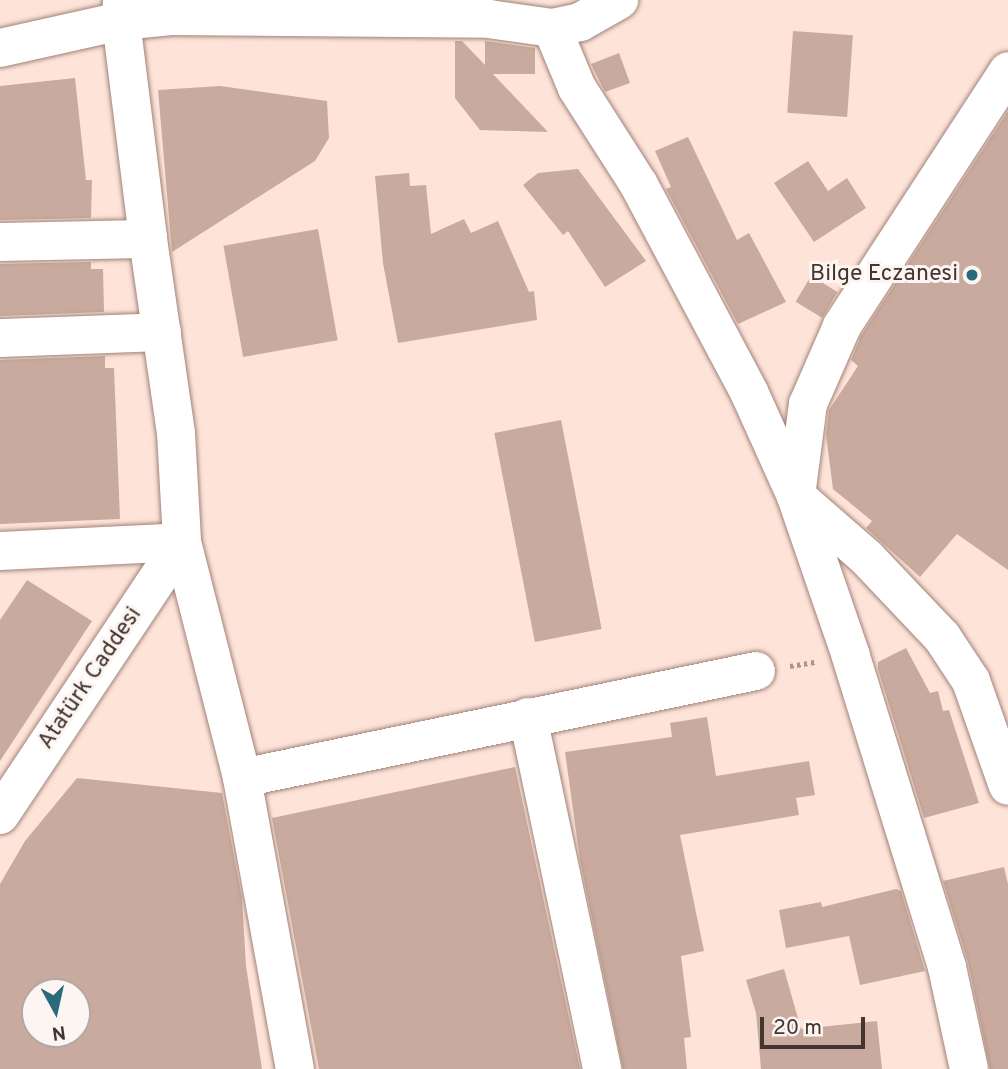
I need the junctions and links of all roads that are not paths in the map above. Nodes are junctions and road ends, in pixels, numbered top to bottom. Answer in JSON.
{"nodes":[{"id":1,"x":255,"y":0,"type":"edge"},
{"id":2,"x":619,"y":0,"type":"edge"},
{"id":3,"x":121,"y":11,"type":"edge"},
{"id":4,"x":307,"y":18,"type":"junction"},
{"id":5,"x":552,"y":28,"type":"junction"},
{"id":6,"x":0,"y":47,"type":"edge"},
{"id":7,"x":1008,"y":71,"type":"edge"},
{"id":8,"x":148,"y":239,"type":"junction"},
{"id":9,"x":0,"y":242,"type":"edge"},
{"id":10,"x":162,"y":332,"type":"junction"},
{"id":11,"x":0,"y":338,"type":"edge"},
{"id":12,"x":796,"y":496,"type":"junction"},
{"id":13,"x":182,"y":542,"type":"junction"},
{"id":14,"x":0,"y":551,"type":"edge"},
{"id":15,"x":756,"y":671,"type":"road end"},
{"id":16,"x":528,"y":717,"type":"junction"},
{"id":17,"x":242,"y":778,"type":"junction"},
{"id":18,"x":1008,"y":786,"type":"edge"},
{"id":19,"x":0,"y":815,"type":"edge"},
{"id":20,"x":295,"y":1069,"type":"edge"},
{"id":21,"x":602,"y":1069,"type":"edge"},
{"id":22,"x":969,"y":1069,"type":"edge"}],
"edges":[{"from":1,"to":4,"type":"street"},
{"from":2,"to":5,"type":"street"},
{"from":3,"to":4,"type":"street"},
{"from":3,"to":6,"type":"street"},
{"from":3,"to":8,"type":"street"},
{"from":4,"to":5,"type":"street"},
{"from":5,"to":12,"type":"street"},
{"from":7,"to":12,"type":"street"},
{"from":8,"to":9,"type":"street"},
{"from":8,"to":10,"type":"street"},
{"from":10,"to":11,"type":"street"},
{"from":10,"to":13,"type":"street"},
{"from":12,"to":18,"type":"street"},
{"from":12,"to":22,"type":"street"},
{"from":13,"to":14,"type":"street"},
{"from":13,"to":17,"type":"street"},
{"from":13,"to":19,"type":"street","name":"Atatürk Caddesi"},
{"from":15,"to":16,"type":"street"},
{"from":16,"to":17,"type":"street"},
{"from":16,"to":21,"type":"street"},
{"from":17,"to":20,"type":"street"}]}
